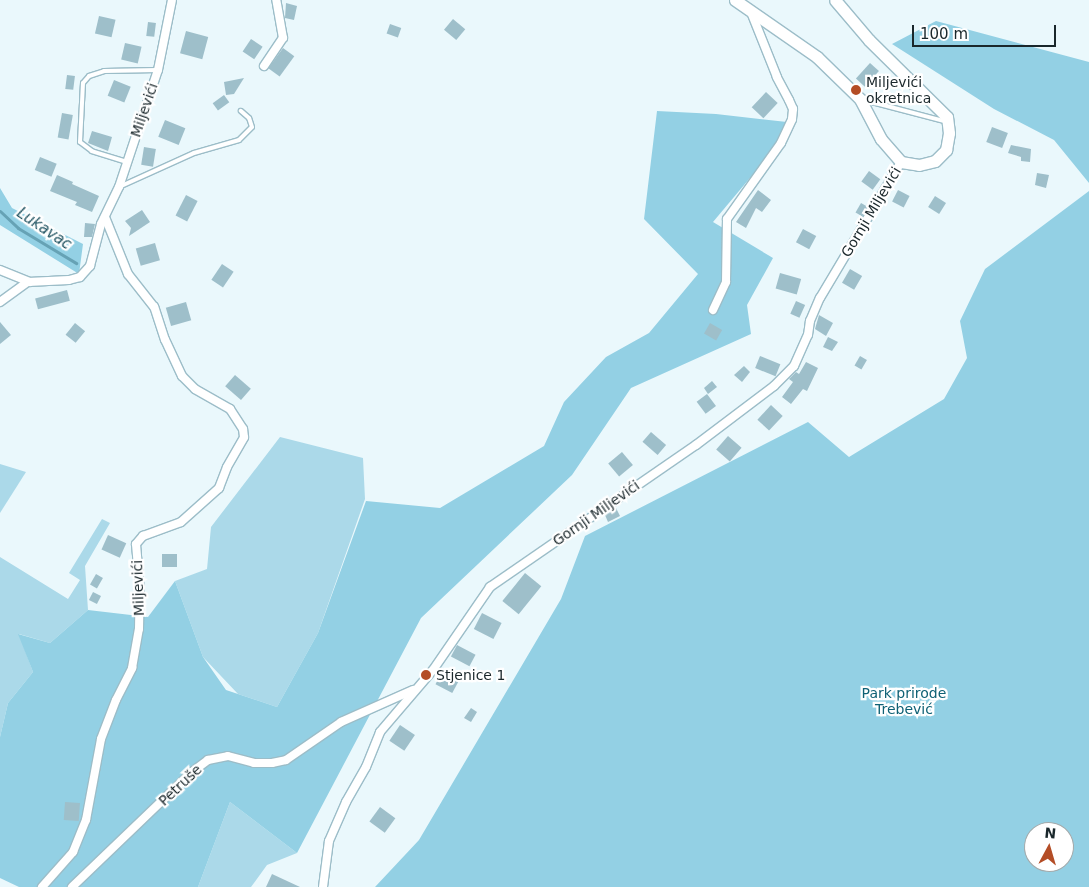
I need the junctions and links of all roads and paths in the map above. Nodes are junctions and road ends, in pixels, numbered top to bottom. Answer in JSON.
{"nodes":[{"id":1,"x":172,"y":0,"type":"edge"},
{"id":2,"x":276,"y":0,"type":"edge"},
{"id":3,"x":735,"y":0,"type":"edge"},
{"id":4,"x":835,"y":0,"type":"edge"},
{"id":5,"x":751,"y":12,"type":"junction"},
{"id":6,"x":264,"y":66,"type":"dead end"},
{"id":7,"x":158,"y":70,"type":"junction"},
{"id":8,"x":860,"y":99,"type":"junction"},
{"id":9,"x":241,"y":111,"type":"dead end"},
{"id":10,"x":948,"y":122,"type":"junction"},
{"id":11,"x":127,"y":162,"type":"junction"},
{"id":12,"x":901,"y":162,"type":"junction"},
{"id":13,"x":119,"y":187,"type":"junction"},
{"id":14,"x":105,"y":217,"type":"junction"},
{"id":15,"x":0,"y":270,"type":"edge"},
{"id":16,"x":30,"y":282,"type":"junction"},
{"id":17,"x":0,"y":302,"type":"edge"},
{"id":18,"x":713,"y":310,"type":"dead end"},
{"id":19,"x":417,"y":688,"type":"junction"},
{"id":20,"x":42,"y":887,"type":"edge"},
{"id":21,"x":72,"y":887,"type":"edge"},
{"id":22,"x":323,"y":887,"type":"edge"}],
"edges":[{"from":1,"to":7,"type":"street","name":"Miljevići"},
{"from":2,"to":6,"type":"street"},
{"from":3,"to":5,"type":"main road"},
{"from":4,"to":10,"type":"main road"},
{"from":5,"to":8,"type":"main road"},
{"from":5,"to":18,"type":"street"},
{"from":7,"to":11,"type":"street","name":"Miljevići"},
{"from":7,"to":11,"type":"lane"},
{"from":8,"to":10,"type":"lane"},
{"from":8,"to":12,"type":"main road"},
{"from":9,"to":13,"type":"lane"},
{"from":10,"to":12,"type":"main road"},
{"from":11,"to":13,"type":"street","name":"Miljevići"},
{"from":12,"to":19,"type":"street","name":"Gornji Miljevići"},
{"from":13,"to":14,"type":"street","name":"Miljevići"},
{"from":14,"to":16,"type":"street","name":"Miljevići"},
{"from":14,"to":20,"type":"street","name":"Miljevići"},
{"from":15,"to":16,"type":"street"},
{"from":16,"to":17,"type":"street"},
{"from":19,"to":21,"type":"street","name":"Petruše"},
{"from":19,"to":22,"type":"street","name":"Gornji Miljevići"}]}
